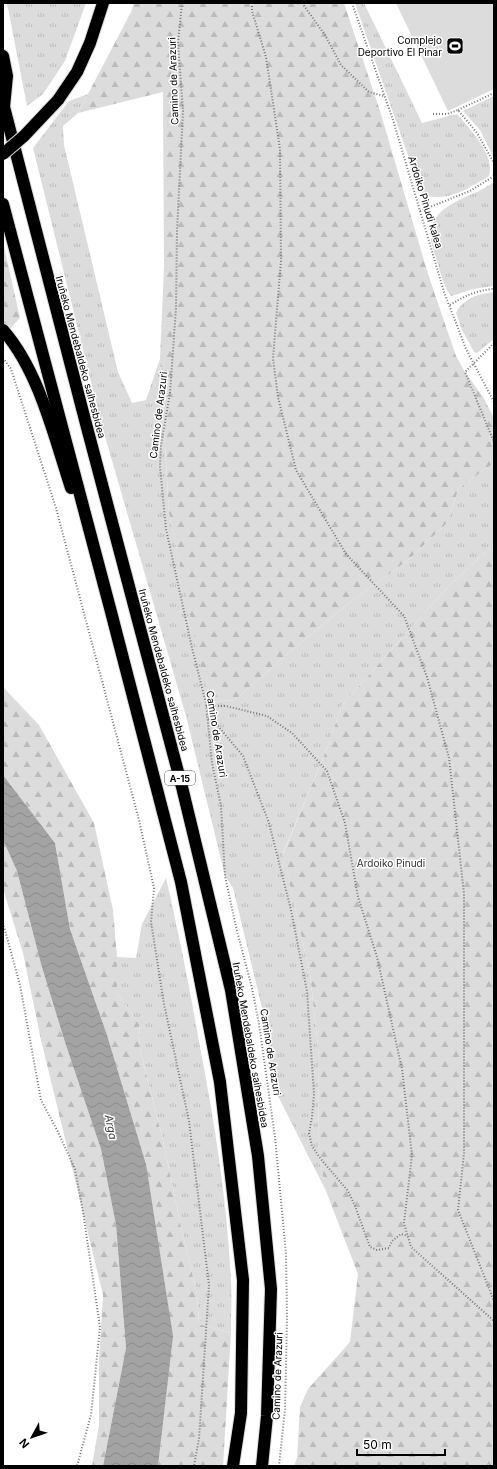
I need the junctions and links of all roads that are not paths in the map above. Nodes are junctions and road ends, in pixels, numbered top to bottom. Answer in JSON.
{"nodes":[{"id":1,"x":103,"y":3,"type":"edge"},
{"id":2,"x":3,"y":56,"type":"edge"},
{"id":3,"x":4,"y":105,"type":"edge"},
{"id":4,"x":3,"y":154,"type":"edge"},
{"id":5,"x":3,"y":204,"type":"edge"},
{"id":6,"x":3,"y":330,"type":"edge"},
{"id":7,"x":110,"y":608,"type":"junction"},
{"id":8,"x":233,"y":1466,"type":"edge"},
{"id":9,"x":262,"y":1466,"type":"edge"}],
"edges":[{"from":1,"to":4,"type":"highway","bridge":true},
{"from":2,"to":3,"type":"highway","name":"Iruñeko Mendebaldeko saihesbidea"},
{"from":3,"to":9,"type":"highway","name":"Iruñeko Mendebaldeko saihesbidea","number":"A-15"},
{"from":5,"to":7,"type":"highway","number":"A-15"},
{"from":6,"to":7,"type":"highway"},
{"from":7,"to":8,"type":"highway","number":"A-15"}]}
